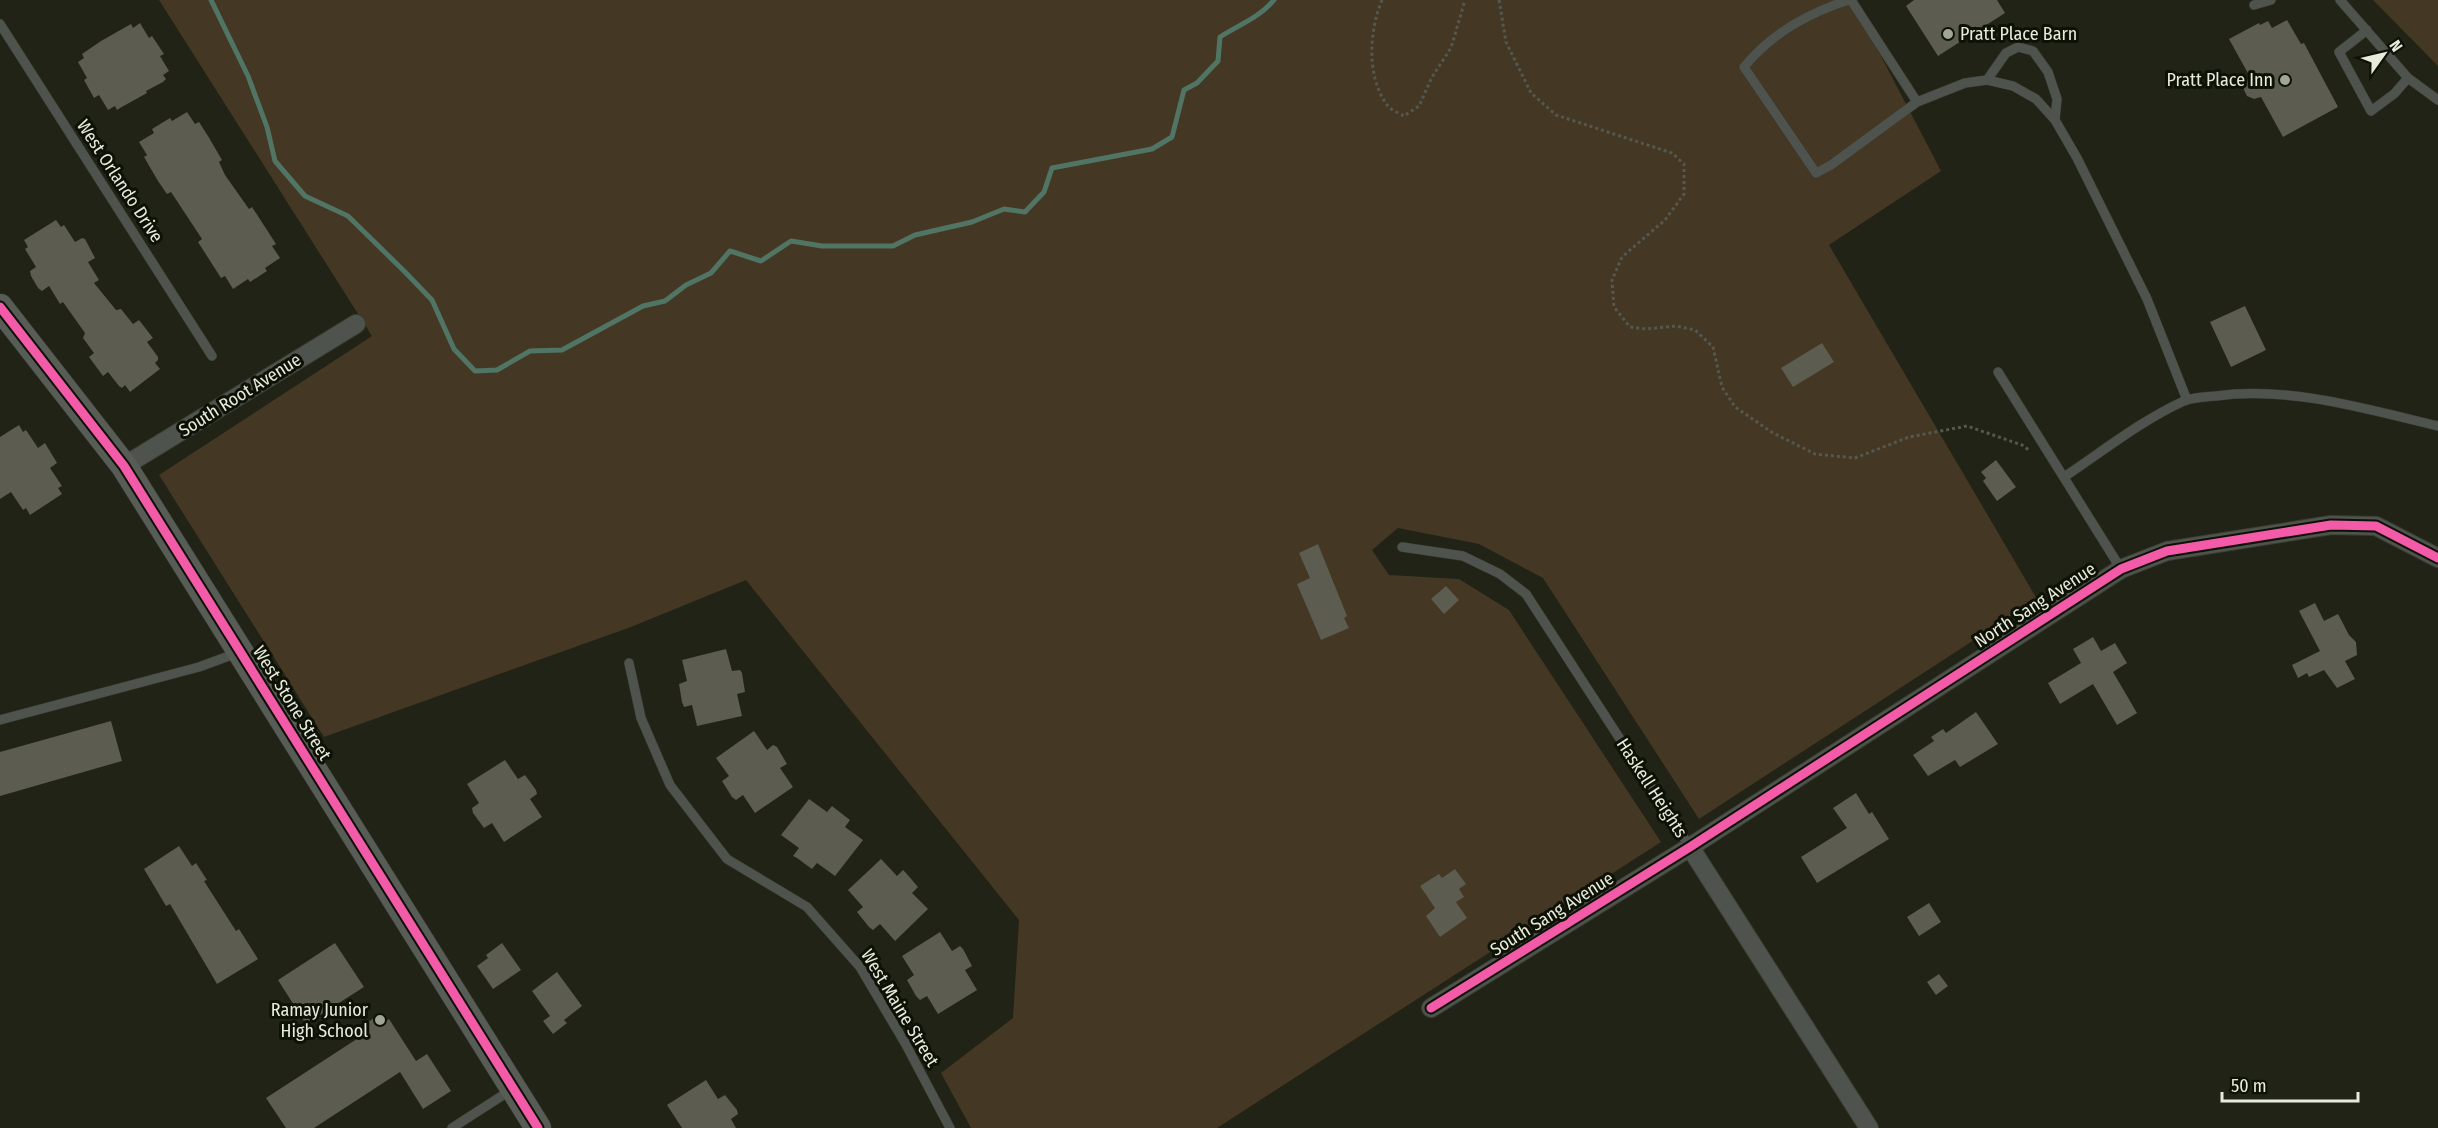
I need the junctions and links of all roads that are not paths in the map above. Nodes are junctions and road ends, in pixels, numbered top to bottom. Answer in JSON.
{"nodes":[{"id":1,"x":1850,"y":0,"type":"edge"},
{"id":2,"x":2271,"y":0,"type":"edge"},
{"id":3,"x":2340,"y":0,"type":"edge"},
{"id":4,"x":2254,"y":5,"type":"dead end"},
{"id":5,"x":0,"y":24,"type":"edge"},
{"id":6,"x":2367,"y":30,"type":"junction"},
{"id":7,"x":2408,"y":78,"type":"junction"},
{"id":8,"x":1987,"y":80,"type":"junction"},
{"id":9,"x":2438,"y":100,"type":"edge"},
{"id":10,"x":1917,"y":102,"type":"junction"},
{"id":11,"x":2055,"y":120,"type":"junction"},
{"id":12,"x":0,"y":307,"type":"edge"},
{"id":13,"x":357,"y":324,"type":"dead end"},
{"id":14,"x":212,"y":356,"type":"dead end"},
{"id":15,"x":1998,"y":372,"type":"dead end"},
{"id":16,"x":2187,"y":400,"type":"junction"},
{"id":17,"x":2438,"y":426,"type":"edge"},
{"id":18,"x":124,"y":466,"type":"junction"},
{"id":19,"x":2064,"y":477,"type":"junction"},
{"id":20,"x":1402,"y":547,"type":"dead end"},
{"id":21,"x":2438,"y":558,"type":"edge"},
{"id":22,"x":2121,"y":569,"type":"junction"},
{"id":23,"x":240,"y":652,"type":"junction"},
{"id":24,"x":629,"y":663,"type":"dead end"},
{"id":25,"x":0,"y":720,"type":"edge"},
{"id":26,"x":1690,"y":848,"type":"junction"},
{"id":27,"x":1431,"y":1008,"type":"dead end"},
{"id":28,"x":513,"y":1089,"type":"junction"},
{"id":29,"x":452,"y":1128,"type":"edge"},
{"id":30,"x":538,"y":1128,"type":"edge"},
{"id":31,"x":950,"y":1128,"type":"edge"},
{"id":32,"x":1869,"y":1128,"type":"edge"}],
"edges":[{"from":1,"to":10,"type":"lane"},
{"from":1,"to":10,"type":"lane"},
{"from":2,"to":4,"type":"lane"},
{"from":3,"to":6,"type":"lane"},
{"from":5,"to":14,"type":"lane","name":"West Orlando Drive"},
{"from":6,"to":7,"type":"lane"},
{"from":6,"to":7,"type":"lane"},
{"from":7,"to":9,"type":"lane"},
{"from":8,"to":10,"type":"lane"},
{"from":8,"to":11,"type":"lane"},
{"from":8,"to":11,"type":"lane"},
{"from":11,"to":16,"type":"lane"},
{"from":12,"to":18,"type":"street","name":"West Stone Street"},
{"from":13,"to":18,"type":"street","name":"South Root Avenue"},
{"from":15,"to":19,"type":"lane"},
{"from":16,"to":17,"type":"lane"},
{"from":16,"to":19,"type":"lane"},
{"from":18,"to":23,"type":"street","name":"West Stone Street"},
{"from":19,"to":22,"type":"lane"},
{"from":20,"to":26,"type":"lane","name":"Haskell Heights"},
{"from":21,"to":22,"type":"street","name":"North Sang Avenue"},
{"from":22,"to":26,"type":"street","name":"North Sang Avenue"},
{"from":23,"to":25,"type":"lane"},
{"from":23,"to":28,"type":"street","name":"West Stone Street"},
{"from":24,"to":31,"type":"lane","name":"West Maine Street"},
{"from":26,"to":27,"type":"street","name":"South Sang Avenue"},
{"from":26,"to":32,"type":"street","name":"Haskell Heights"},
{"from":28,"to":29,"type":"lane"},
{"from":28,"to":30,"type":"street","name":"West Stone Street"}]}
